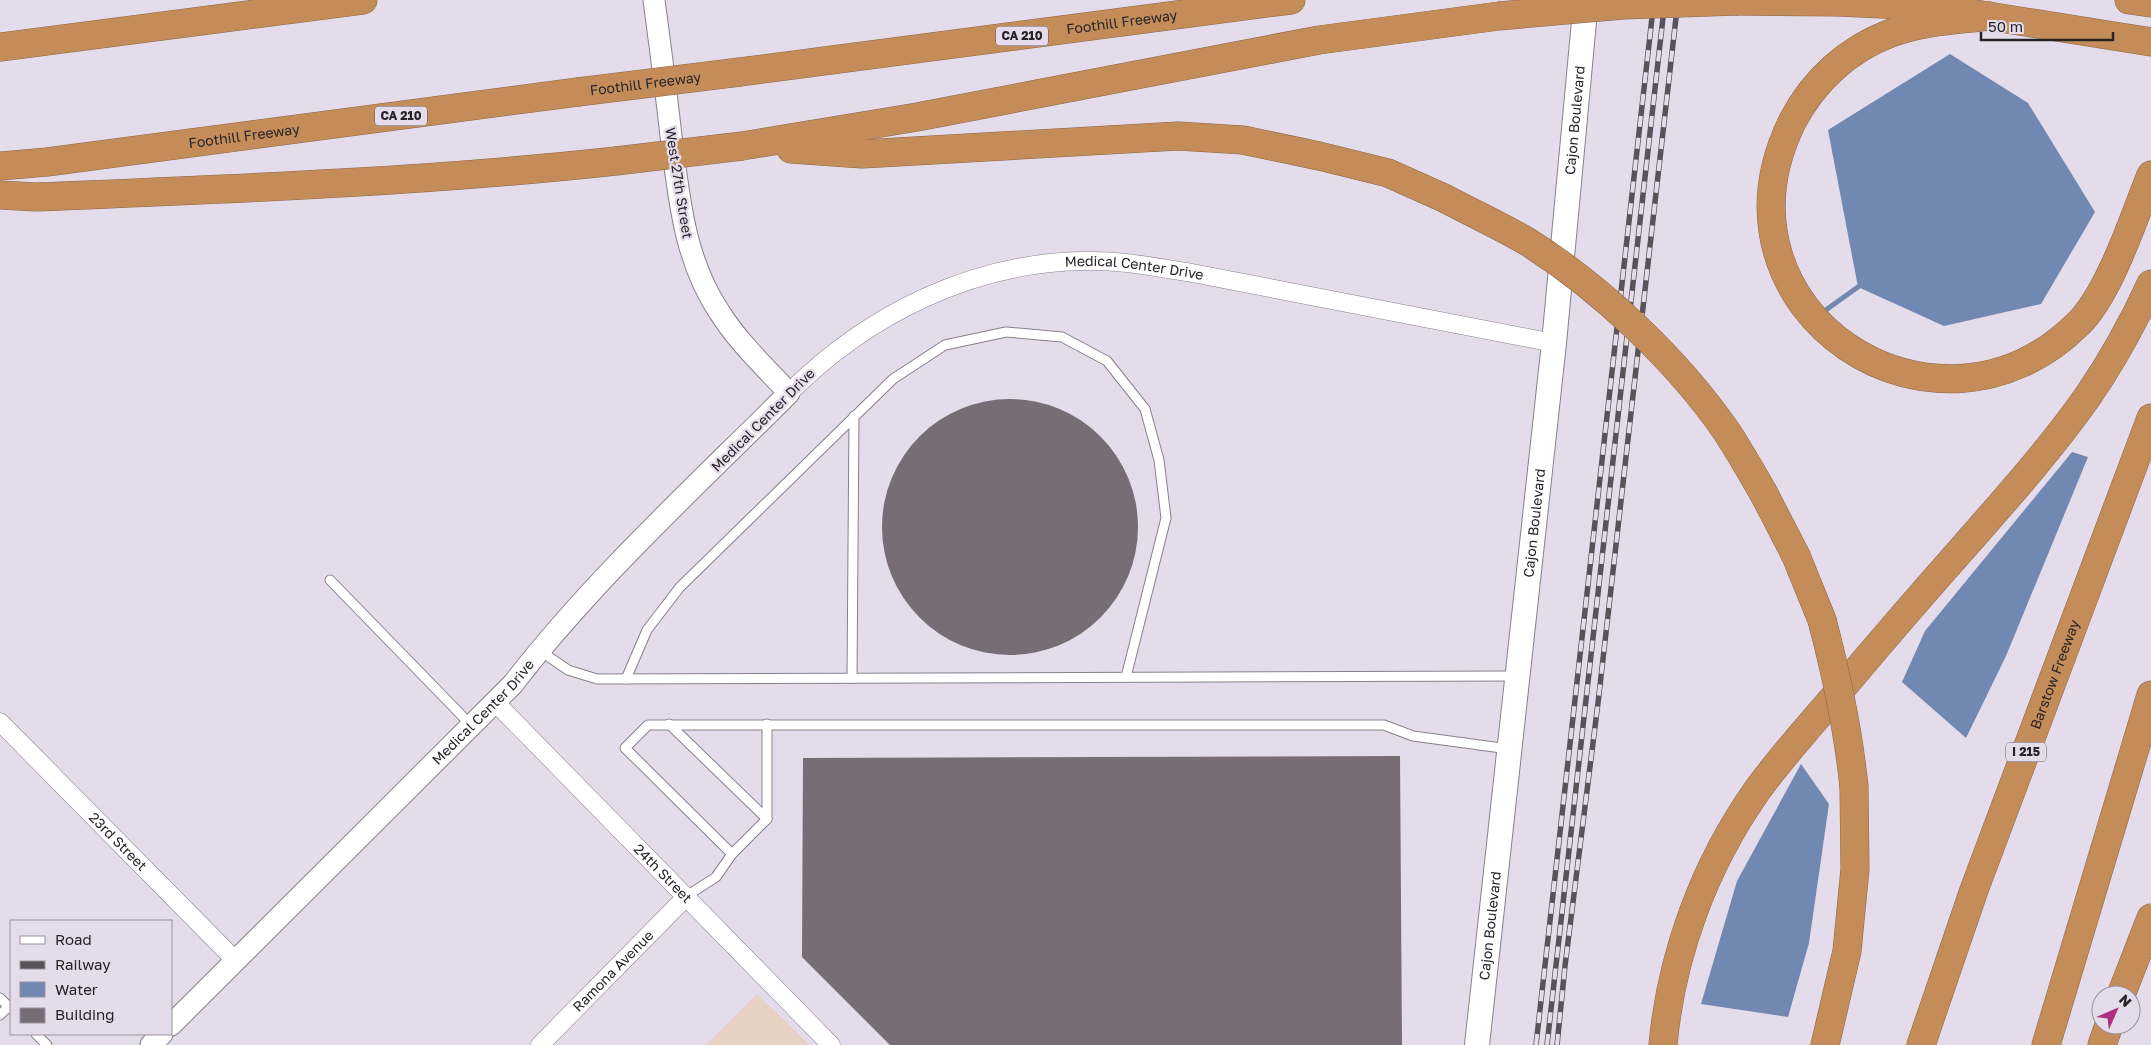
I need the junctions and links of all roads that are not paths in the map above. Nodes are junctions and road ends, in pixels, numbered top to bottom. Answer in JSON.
{"nodes":[{"id":1,"x":274,"y":0,"type":"edge"},
{"id":2,"x":363,"y":0,"type":"edge"},
{"id":3,"x":654,"y":0,"type":"edge"},
{"id":4,"x":1291,"y":0,"type":"edge"},
{"id":5,"x":1586,"y":0,"type":"edge"},
{"id":6,"x":2129,"y":0,"type":"edge"},
{"id":7,"x":1738,"y":1,"type":"edge"},
{"id":8,"x":2151,"y":3,"type":"edge"},
{"id":9,"x":1990,"y":16,"type":"junction"},
{"id":10,"x":166,"y":25,"type":"junction"},
{"id":11,"x":2151,"y":42,"type":"edge"},
{"id":12,"x":0,"y":47,"type":"edge"},
{"id":13,"x":742,"y":146,"type":"junction"},
{"id":14,"x":0,"y":166,"type":"edge"},
{"id":15,"x":2151,"y":175,"type":"edge"},
{"id":16,"x":0,"y":195,"type":"edge"},
{"id":17,"x":2151,"y":284,"type":"edge"},
{"id":18,"x":1554,"y":343,"type":"junction"},
{"id":19,"x":790,"y":393,"type":"junction"},
{"id":20,"x":854,"y":416,"type":"junction"},
{"id":21,"x":2151,"y":418,"type":"edge"},
{"id":22,"x":330,"y":580,"type":"dead end"},
{"id":23,"x":539,"y":650,"type":"junction"},
{"id":24,"x":1517,"y":676,"type":"junction"},
{"id":25,"x":1126,"y":677,"type":"junction"},
{"id":26,"x":852,"y":678,"type":"junction"},
{"id":27,"x":626,"y":679,"type":"junction"},
{"id":28,"x":2151,"y":695,"type":"edge"},
{"id":29,"x":495,"y":702,"type":"junction"},
{"id":30,"x":0,"y":722,"type":"edge"},
{"id":31,"x":669,"y":724,"type":"junction"},
{"id":32,"x":767,"y":724,"type":"junction"},
{"id":33,"x":471,"y":725,"type":"junction"},
{"id":34,"x":1509,"y":750,"type":"junction"},
{"id":35,"x":767,"y":819,"type":"junction"},
{"id":36,"x":732,"y":854,"type":"junction"},
{"id":37,"x":684,"y":898,"type":"junction"},
{"id":38,"x":2151,"y":918,"type":"edge"},
{"id":39,"x":236,"y":962,"type":"junction"},
{"id":40,"x":2125,"y":985,"type":"edge"},
{"id":41,"x":0,"y":998,"type":"edge"},
{"id":42,"x":10,"y":1008,"type":"edge"},
{"id":43,"x":0,"y":1015,"type":"edge"},
{"id":44,"x":172,"y":1024,"type":"edge"},
{"id":45,"x":37,"y":1035,"type":"edge"},
{"id":46,"x":161,"y":1035,"type":"edge"},
{"id":47,"x":48,"y":1045,"type":"edge"},
{"id":48,"x":151,"y":1045,"type":"edge"},
{"id":49,"x":540,"y":1045,"type":"edge"},
{"id":50,"x":831,"y":1045,"type":"edge"},
{"id":51,"x":1477,"y":1045,"type":"edge"},
{"id":52,"x":1663,"y":1045,"type":"edge"},
{"id":53,"x":1825,"y":1045,"type":"edge"},
{"id":54,"x":1921,"y":1045,"type":"edge"},
{"id":55,"x":2046,"y":1045,"type":"edge"}],
"edges":[{"from":1,"to":10,"type":"highway"},
{"from":2,"to":10,"type":"highway"},
{"from":3,"to":19,"type":"street","name":"West 27th Street"},
{"from":4,"to":14,"type":"highway","name":"Foothill Freeway","number":"CA 210","bridge":true},
{"from":5,"to":18,"type":"main road","name":"Cajon Boulevard"},
{"from":6,"to":8,"type":"highway"},
{"from":7,"to":9,"type":"highway"},
{"from":7,"to":13,"type":"highway","bridge":true},
{"from":9,"to":11,"type":"highway"},
{"from":9,"to":15,"type":"highway"},
{"from":10,"to":12,"type":"highway"},
{"from":13,"to":16,"type":"highway","bridge":true},
{"from":13,"to":53,"type":"highway","bridge":true},
{"from":17,"to":52,"type":"highway"},
{"from":18,"to":19,"type":"street","name":"Medical Center Drive"},
{"from":18,"to":24,"type":"main road","name":"Cajon Boulevard"},
{"from":19,"to":23,"type":"street","name":"Medical Center Drive"},
{"from":20,"to":25,"type":"lane"},
{"from":20,"to":26,"type":"lane"},
{"from":20,"to":27,"type":"lane"},
{"from":21,"to":54,"type":"highway","name":"Barstow Freeway","number":"I 215"},
{"from":22,"to":33,"type":"lane"},
{"from":23,"to":27,"type":"lane"},
{"from":23,"to":29,"type":"street","name":"Medical Center Drive"},
{"from":24,"to":25,"type":"lane"},
{"from":24,"to":34,"type":"main road","name":"Cajon Boulevard"},
{"from":25,"to":26,"type":"lane"},
{"from":26,"to":27,"type":"lane"},
{"from":28,"to":55,"type":"highway"},
{"from":29,"to":33,"type":"street","name":"Medical Center Drive"},
{"from":29,"to":37,"type":"street","name":"24th Street"},
{"from":30,"to":39,"type":"street","name":"23rd Street"},
{"from":31,"to":32,"type":"lane"},
{"from":31,"to":35,"type":"lane"},
{"from":31,"to":36,"type":"lane"},
{"from":32,"to":34,"type":"lane"},
{"from":32,"to":35,"type":"lane"},
{"from":33,"to":39,"type":"street","name":"Medical Center Drive"},
{"from":34,"to":51,"type":"main road","name":"Cajon Boulevard"},
{"from":35,"to":36,"type":"lane"},
{"from":36,"to":37,"type":"lane"},
{"from":37,"to":49,"type":"street","name":"Ramona Avenue"},
{"from":37,"to":50,"type":"street","name":"24th Street"},
{"from":38,"to":40,"type":"highway"},
{"from":39,"to":44,"type":"street","name":"Medical Center Drive"},
{"from":41,"to":42,"type":"lane"},
{"from":42,"to":43,"type":"lane"},
{"from":45,"to":47,"type":"lane"},
{"from":46,"to":48,"type":"street"}]}
